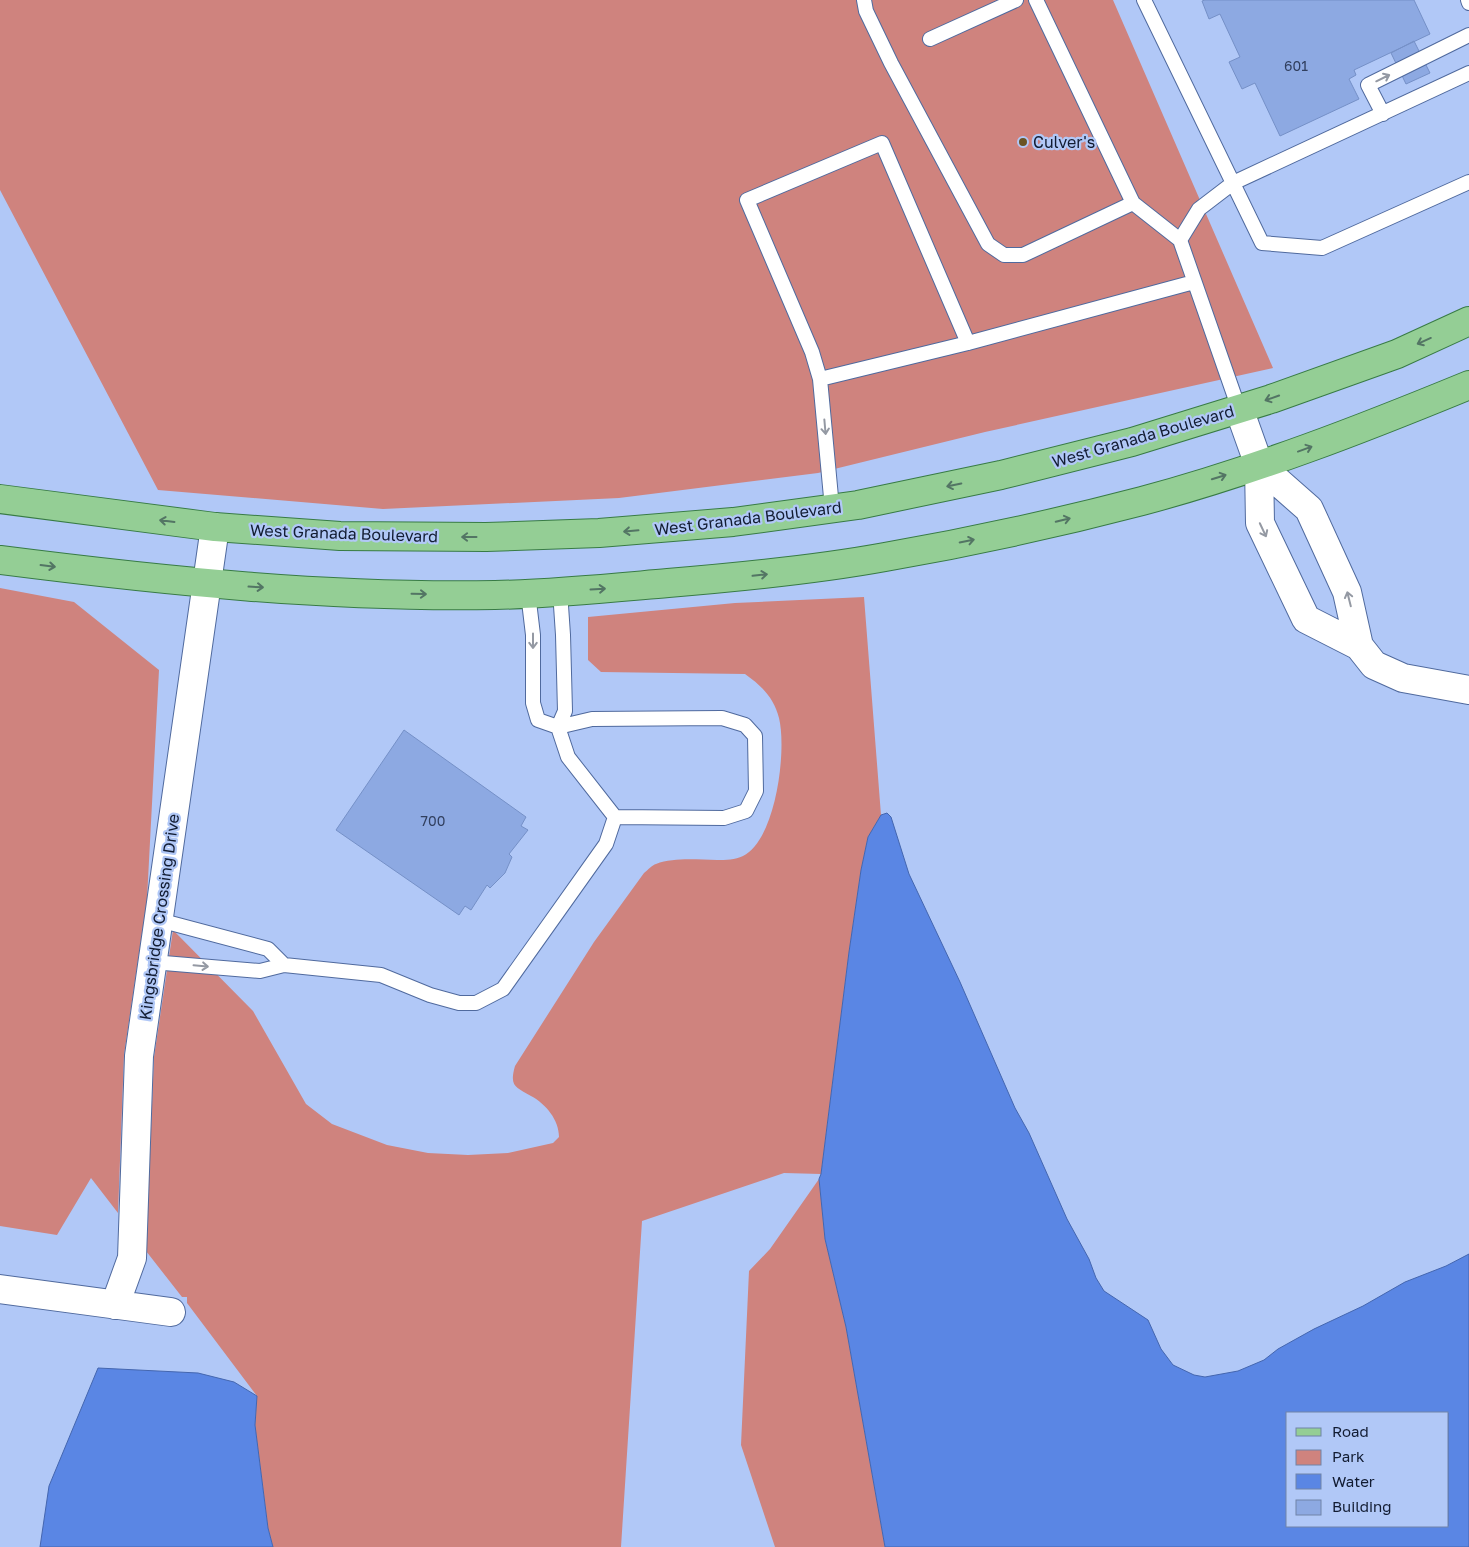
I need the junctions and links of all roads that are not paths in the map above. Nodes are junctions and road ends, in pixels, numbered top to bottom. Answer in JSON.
{"nodes":[{"id":1,"x":864,"y":0,"type":"edge"},
{"id":2,"x":1016,"y":0,"type":"edge"},
{"id":3,"x":1036,"y":0,"type":"edge"},
{"id":4,"x":1144,"y":0,"type":"edge"},
{"id":5,"x":1469,"y":36,"type":"edge"},
{"id":6,"x":930,"y":39,"type":"dead end"},
{"id":7,"x":1469,"y":73,"type":"edge"},
{"id":8,"x":1382,"y":114,"type":"junction"},
{"id":9,"x":1469,"y":182,"type":"edge"},
{"id":10,"x":1233,"y":184,"type":"junction"},
{"id":11,"x":1133,"y":204,"type":"junction"},
{"id":12,"x":1180,"y":240,"type":"junction"},
{"id":13,"x":1194,"y":282,"type":"junction"},
{"id":14,"x":1469,"y":322,"type":"edge"},
{"id":15,"x":968,"y":343,"type":"junction"},
{"id":16,"x":820,"y":379,"type":"junction"},
{"id":17,"x":1469,"y":385,"type":"edge"},
{"id":18,"x":1239,"y":409,"type":"junction"},
{"id":19,"x":1259,"y":464,"type":"junction"},
{"id":20,"x":0,"y":499,"type":"edge"},
{"id":21,"x":832,"y":508,"type":"junction"},
{"id":22,"x":215,"y":528,"type":"junction"},
{"id":23,"x":0,"y":560,"type":"edge"},
{"id":24,"x":208,"y":585,"type":"junction"},
{"id":25,"x":560,"y":591,"type":"junction"},
{"id":26,"x":528,"y":593,"type":"junction"},
{"id":27,"x":1359,"y":646,"type":"junction"},
{"id":28,"x":1469,"y":690,"type":"edge"},
{"id":29,"x":558,"y":727,"type":"junction"},
{"id":30,"x":614,"y":817,"type":"junction"},
{"id":31,"x":159,"y":920,"type":"junction"},
{"id":32,"x":152,"y":962,"type":"junction"},
{"id":33,"x":284,"y":965,"type":"junction"},
{"id":34,"x":0,"y":1289,"type":"edge"},
{"id":35,"x":115,"y":1305,"type":"junction"},
{"id":36,"x":171,"y":1312,"type":"dead end"}],
"edges":[{"from":1,"to":11,"type":"lane"},
{"from":2,"to":6,"type":"lane"},
{"from":3,"to":11,"type":"lane"},
{"from":4,"to":10,"type":"lane"},
{"from":8,"to":5,"type":"lane","one_way":true},
{"from":7,"to":8,"type":"lane"},
{"from":8,"to":10,"type":"lane"},
{"from":9,"to":10,"type":"lane"},
{"from":10,"to":12,"type":"lane"},
{"from":11,"to":12,"type":"lane"},
{"from":12,"to":13,"type":"lane"},
{"from":13,"to":15,"type":"lane"},
{"from":13,"to":18,"type":"lane"},
{"from":14,"to":18,"type":"main road","name":"West Granada Boulevard","one_way":true},
{"from":15,"to":16,"type":"lane"},
{"from":15,"to":16,"type":"lane"},
{"from":16,"to":21,"type":"lane","one_way":true},
{"from":19,"to":17,"type":"main road","one_way":true},
{"from":18,"to":19,"type":"street"},
{"from":18,"to":21,"type":"main road","name":"West Granada Boulevard","one_way":true},
{"from":25,"to":19,"type":"main road","one_way":true},
{"from":27,"to":19,"type":"street","one_way":true},
{"from":19,"to":27,"type":"street","one_way":true},
{"from":22,"to":20,"type":"main road","name":"West Granada Boulevard","one_way":true},
{"from":21,"to":22,"type":"main road","name":"West Granada Boulevard","one_way":true},
{"from":22,"to":24,"type":"street","name":"Kingsbridge Crossing Drive"},
{"from":23,"to":24,"type":"main road","one_way":true},
{"from":24,"to":26,"type":"main road","one_way":true},
{"from":24,"to":31,"type":"street","name":"Kingsbridge Crossing Drive"},
{"from":25,"to":26,"type":"main road"},
{"from":25,"to":29,"type":"lane"},
{"from":26,"to":29,"type":"lane","one_way":true},
{"from":27,"to":28,"type":"street"},
{"from":29,"to":30,"type":"lane"},
{"from":29,"to":30,"type":"lane"},
{"from":30,"to":33,"type":"lane"},
{"from":31,"to":32,"type":"street","name":"Kingsbridge Crossing Drive"},
{"from":31,"to":33,"type":"lane"},
{"from":32,"to":33,"type":"lane","one_way":true},
{"from":32,"to":35,"type":"street","name":"Kingsbridge Crossing Drive"},
{"from":34,"to":35,"type":"street"},
{"from":35,"to":36,"type":"street"}]}
